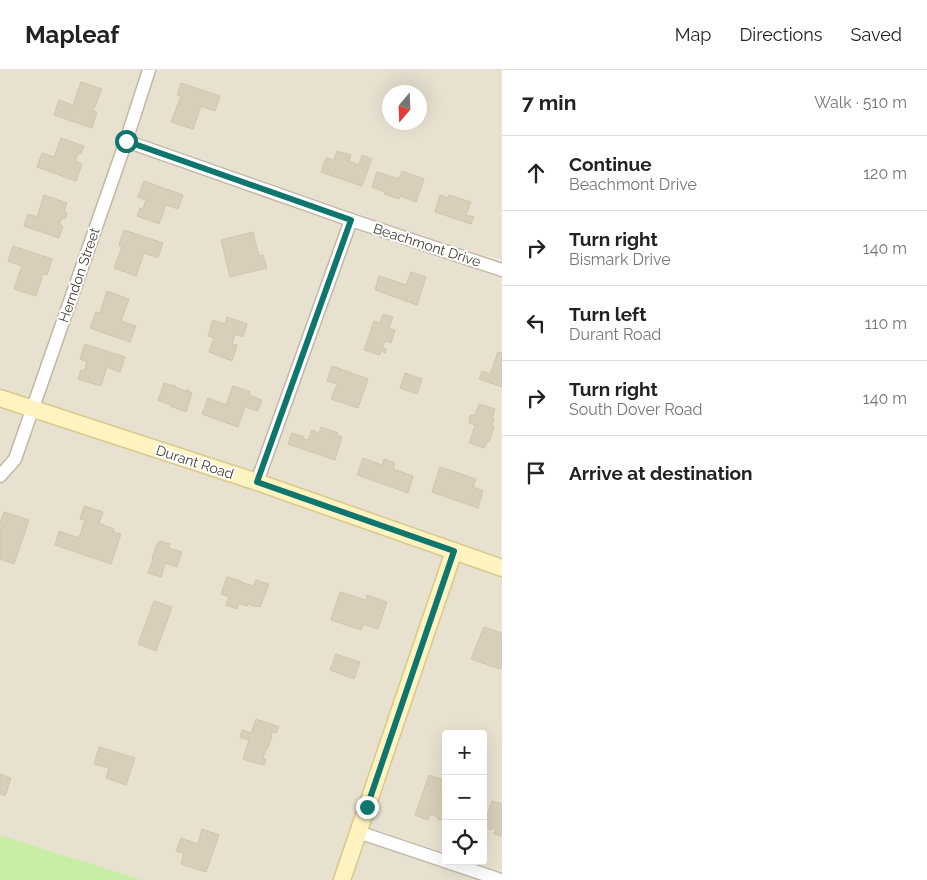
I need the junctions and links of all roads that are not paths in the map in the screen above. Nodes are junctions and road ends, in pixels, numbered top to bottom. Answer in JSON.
{"nodes":[{"id":1,"x":149,"y":70,"type":"edge"},
{"id":2,"x":126,"y":141,"type":"junction"},
{"id":3,"x":351,"y":220,"type":"junction"},
{"id":4,"x":502,"y":270,"type":"edge"},
{"id":5,"x":0,"y":398,"type":"edge"},
{"id":6,"x":32,"y":409,"type":"junction"},
{"id":7,"x":0,"y":476,"type":"edge"},
{"id":8,"x":257,"y":482,"type":"junction"},
{"id":9,"x":454,"y":551,"type":"junction"},
{"id":10,"x":502,"y":568,"type":"edge"},
{"id":11,"x":358,"y":832,"type":"junction"},
{"id":12,"x":342,"y":880,"type":"edge"},
{"id":13,"x":501,"y":880,"type":"edge"}],
"edges":[{"from":1,"to":2,"type":"street","name":"Herndon Street"},
{"from":2,"to":3,"type":"street","name":"Beachmont Drive"},
{"from":2,"to":6,"type":"street","name":"Herndon Street"},
{"from":3,"to":4,"type":"street","name":"Beachmont Drive"},
{"from":3,"to":8,"type":"street"},
{"from":5,"to":6,"type":"street","name":"Durant Road"},
{"from":6,"to":7,"type":"street","name":"Herndon Street"},
{"from":6,"to":8,"type":"street","name":"Durant Road"},
{"from":8,"to":9,"type":"street","name":"Durant Road"},
{"from":9,"to":10,"type":"street","name":"Durant Road"},
{"from":9,"to":11,"type":"street"},
{"from":11,"to":12,"type":"street"},
{"from":11,"to":13,"type":"street"}]}
